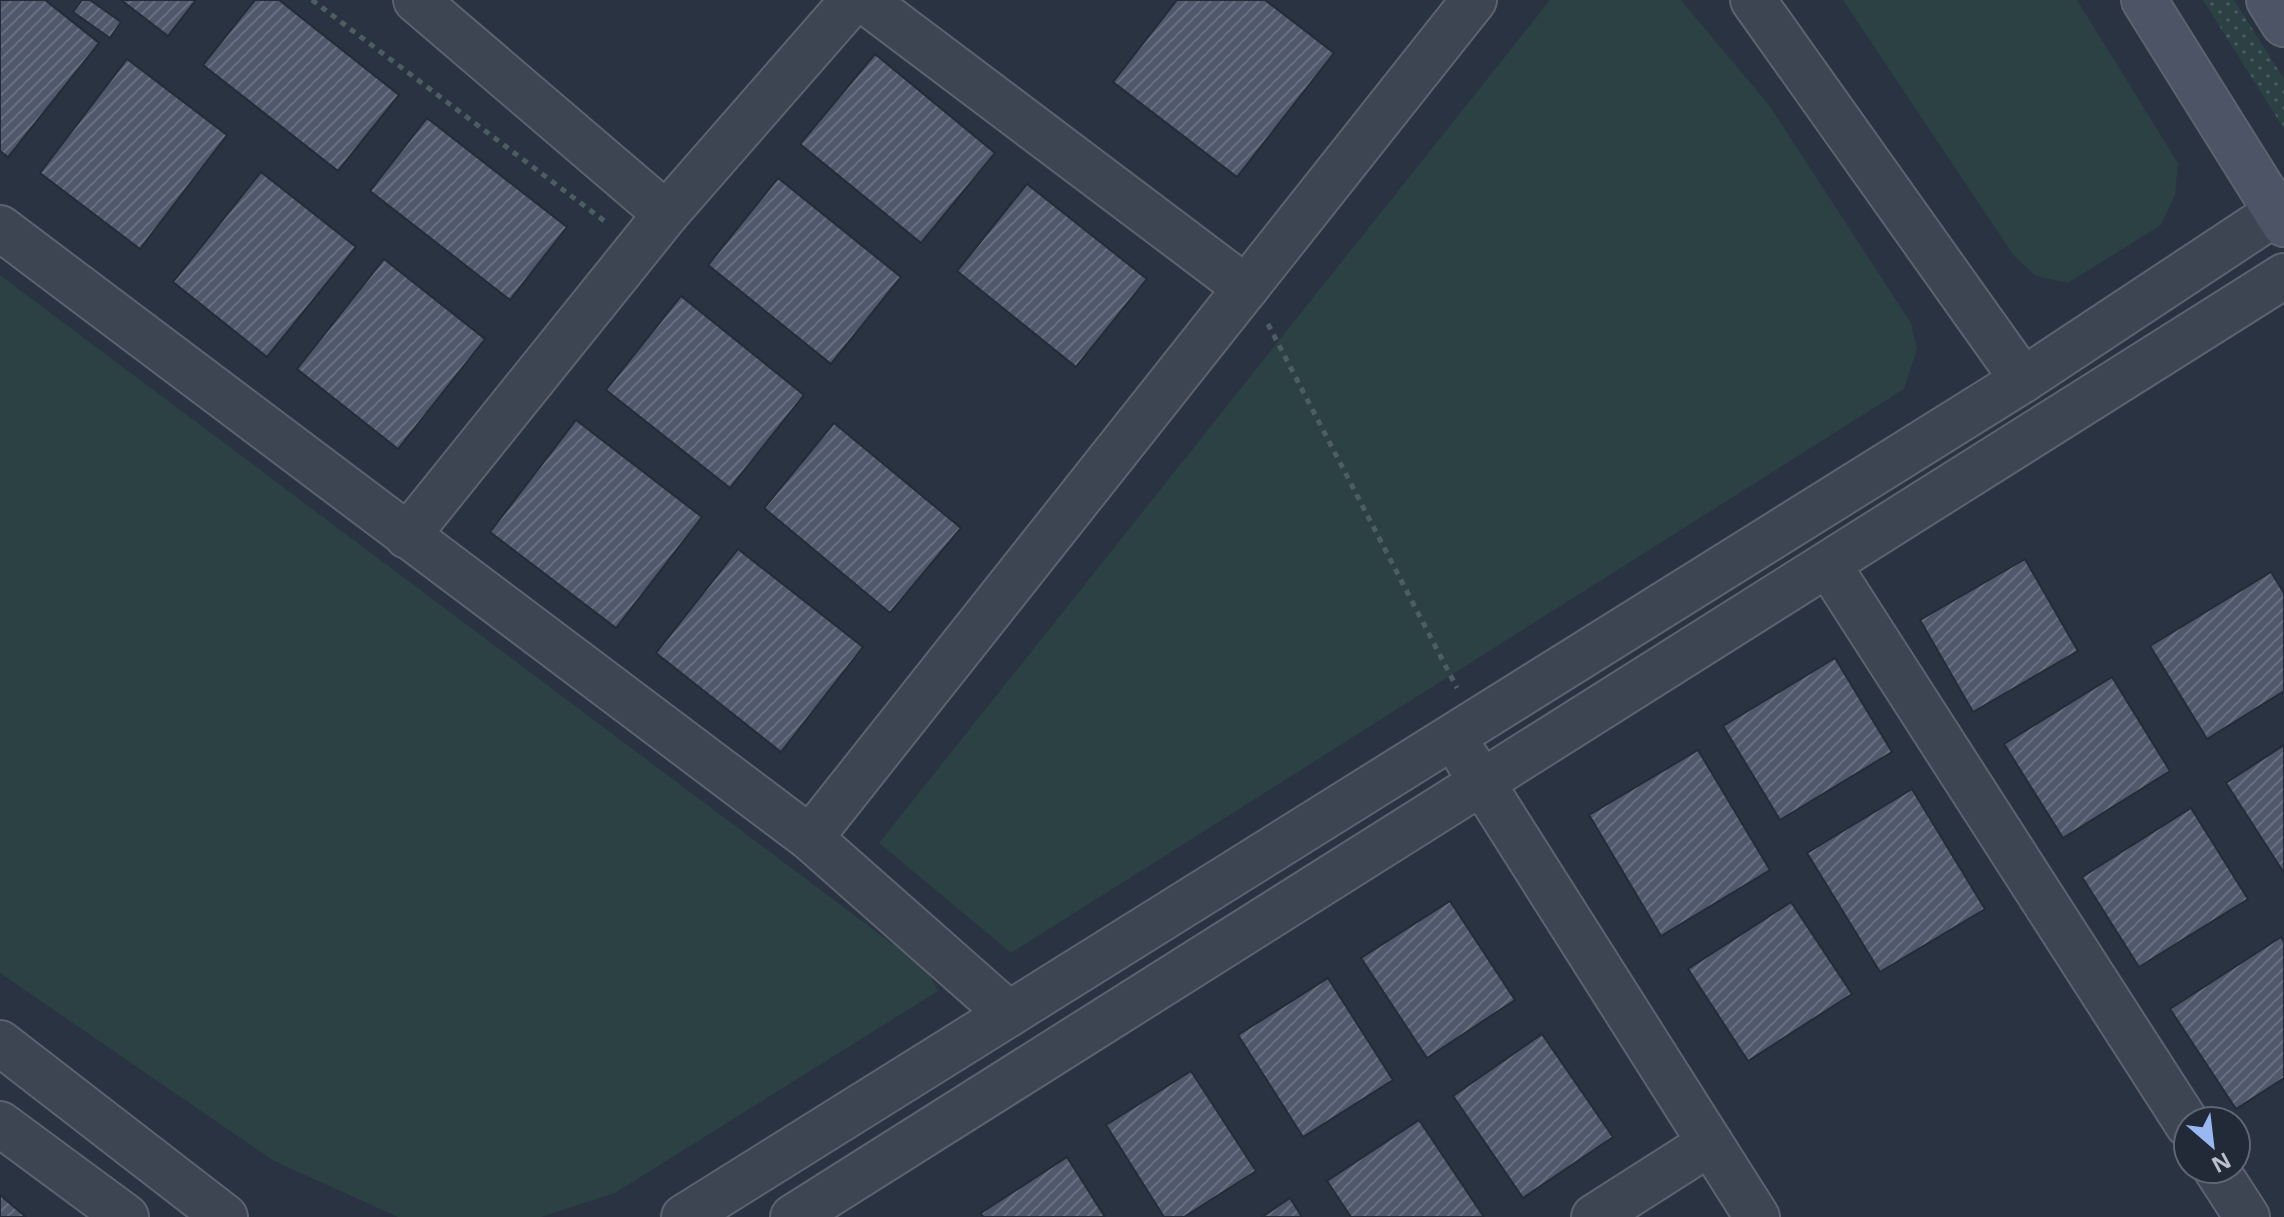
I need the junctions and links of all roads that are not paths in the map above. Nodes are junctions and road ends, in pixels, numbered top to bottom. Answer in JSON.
{"nodes":[{"id":1,"x":416,"y":0,"type":"edge"},
{"id":2,"x":853,"y":0,"type":"edge"},
{"id":3,"x":864,"y":0,"type":"edge"},
{"id":4,"x":1474,"y":0,"type":"edge"},
{"id":5,"x":1753,"y":0,"type":"edge"},
{"id":6,"x":2144,"y":0,"type":"edge"},
{"id":7,"x":2269,"y":0,"type":"edge"},
{"id":8,"x":2284,"y":24,"type":"edge"},
{"id":9,"x":2280,"y":218,"type":"edge"},
{"id":10,"x":0,"y":228,"type":"edge"},
{"id":11,"x":652,"y":231,"type":"junction"},
{"id":12,"x":2284,"y":276,"type":"edge"},
{"id":13,"x":1246,"y":288,"type":"junction"},
{"id":14,"x":2023,"y":380,"type":"junction"},
{"id":15,"x":407,"y":536,"type":"junction"},
{"id":16,"x":1829,"y":566,"type":"junction"},
{"id":17,"x":1453,"y":737,"type":"junction"},
{"id":18,"x":1483,"y":783,"type":"junction"},
{"id":19,"x":810,"y":838,"type":"junction"},
{"id":20,"x":1009,"y":1014,"type":"junction"},
{"id":21,"x":0,"y":1043,"type":"edge"},
{"id":22,"x":2175,"y":1105,"type":"edge"},
{"id":23,"x":0,"y":1124,"type":"edge"},
{"id":24,"x":1710,"y":1143,"type":"junction"},
{"id":25,"x":2226,"y":1185,"type":"edge"},
{"id":26,"x":126,"y":1217,"type":"edge"},
{"id":27,"x":225,"y":1217,"type":"edge"},
{"id":28,"x":684,"y":1217,"type":"edge"},
{"id":29,"x":793,"y":1217,"type":"edge"},
{"id":30,"x":1594,"y":1217,"type":"edge"},
{"id":31,"x":1757,"y":1217,"type":"edge"},
{"id":32,"x":2247,"y":1217,"type":"edge"}],
"edges":[{"from":1,"to":11,"type":"street"},
{"from":2,"to":11,"type":"street"},
{"from":3,"to":13,"type":"street"},
{"from":4,"to":13,"type":"street"},
{"from":5,"to":14,"type":"street"},
{"from":6,"to":9,"type":"main road"},
{"from":7,"to":8,"type":"main road"},
{"from":9,"to":14,"type":"street"},
{"from":10,"to":15,"type":"street"},
{"from":11,"to":15,"type":"street"},
{"from":12,"to":16,"type":"street"},
{"from":13,"to":19,"type":"street"},
{"from":14,"to":17,"type":"street"},
{"from":15,"to":19,"type":"street"},
{"from":16,"to":18,"type":"street"},
{"from":16,"to":22,"type":"street"},
{"from":17,"to":18,"type":"street"},
{"from":17,"to":20,"type":"street"},
{"from":18,"to":24,"type":"street"},
{"from":18,"to":29,"type":"street"},
{"from":19,"to":20,"type":"street"},
{"from":20,"to":28,"type":"street"},
{"from":21,"to":27,"type":"street"},
{"from":23,"to":26,"type":"street"},
{"from":24,"to":30,"type":"street"},
{"from":24,"to":31,"type":"street"},
{"from":25,"to":32,"type":"street"}]}
